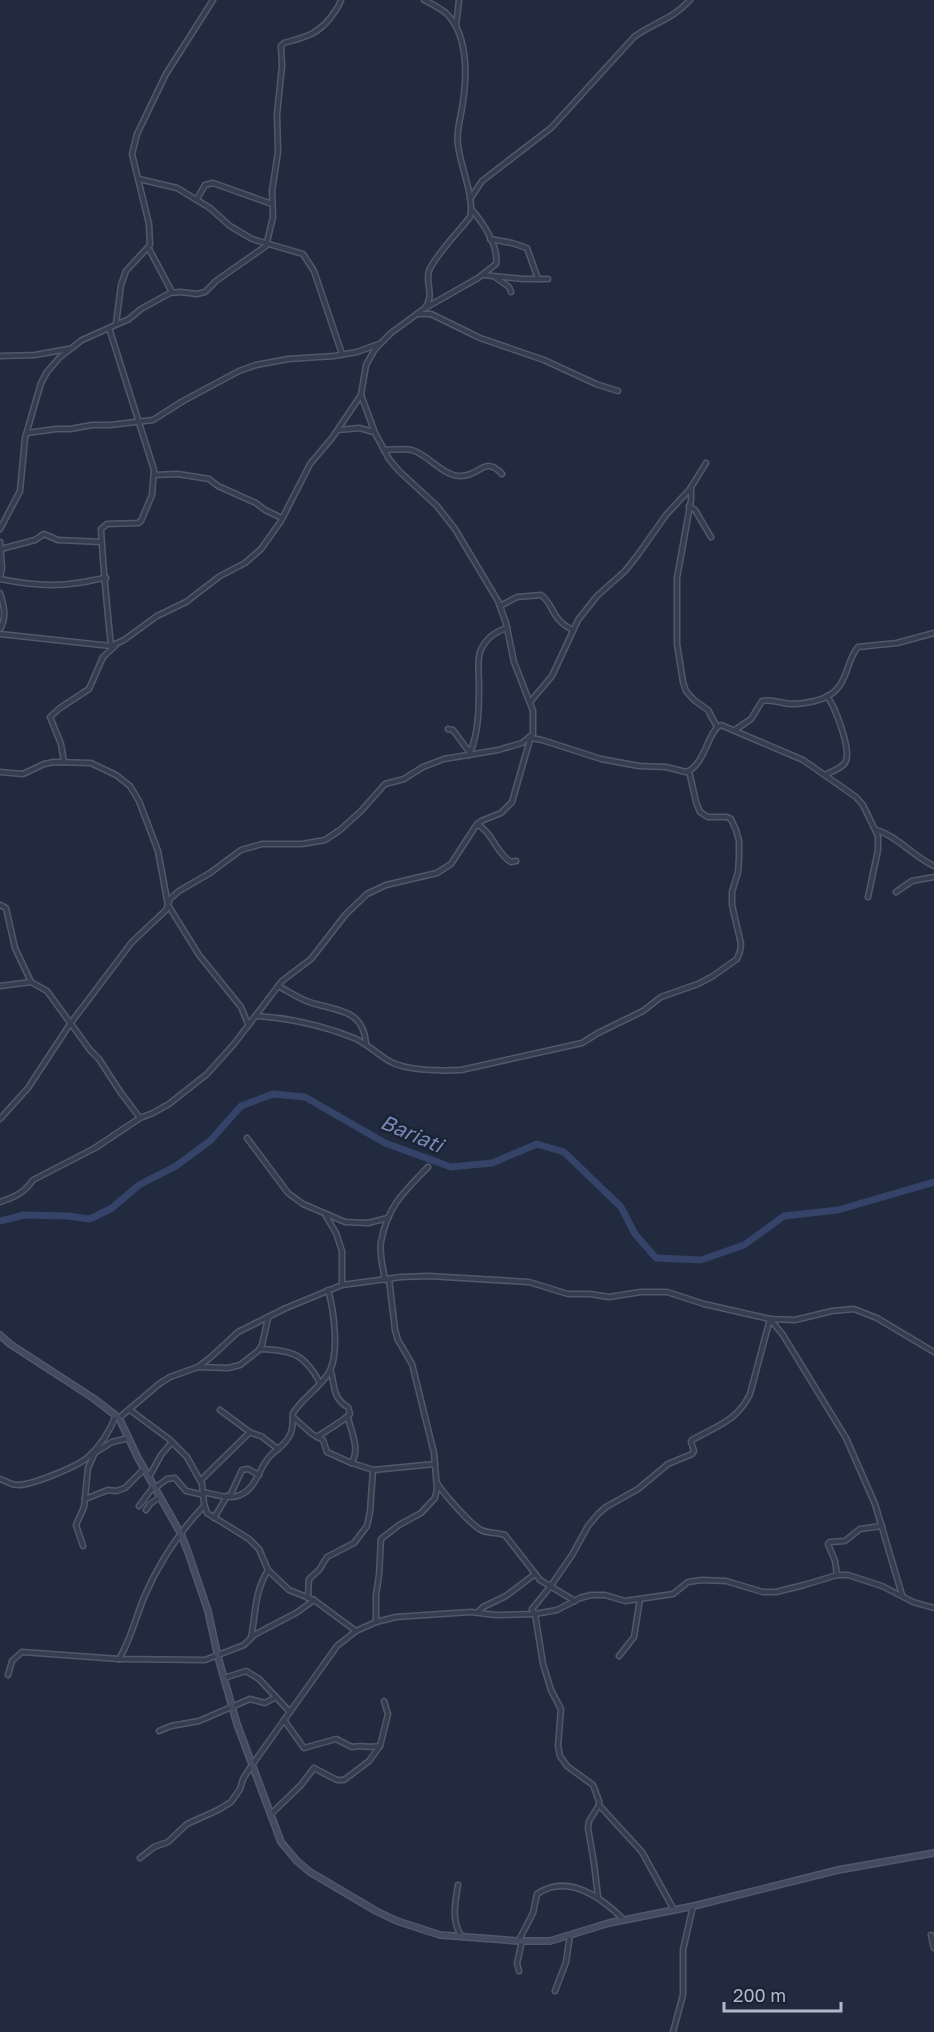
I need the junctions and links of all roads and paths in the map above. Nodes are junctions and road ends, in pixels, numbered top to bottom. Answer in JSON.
{"nodes":[{"id":1,"x":213,"y":0,"type":"edge"},
{"id":2,"x":341,"y":0,"type":"edge"},
{"id":3,"x":424,"y":0,"type":"edge"},
{"id":4,"x":459,"y":0,"type":"edge"},
{"id":5,"x":690,"y":0,"type":"edge"},
{"id":6,"x":456,"y":28,"type":"junction"},
{"id":7,"x":139,"y":179,"type":"junction"},
{"id":8,"x":197,"y":200,"type":"junction"},
{"id":9,"x":470,"y":200,"type":"junction"},
{"id":10,"x":272,"y":204,"type":"junction"},
{"id":11,"x":471,"y":209,"type":"junction"},
{"id":12,"x":490,"y":239,"type":"junction"},
{"id":13,"x":268,"y":243,"type":"junction"},
{"id":14,"x":148,"y":247,"type":"junction"},
{"id":15,"x":483,"y":275,"type":"junction"},
{"id":16,"x":495,"y":277,"type":"junction"},
{"id":17,"x":538,"y":279,"type":"junction"},
{"id":18,"x":548,"y":279,"type":"dead end"},
{"id":19,"x":172,"y":292,"type":"junction"},
{"id":20,"x":511,"y":292,"type":"dead end"},
{"id":21,"x":424,"y":308,"type":"junction"},
{"id":22,"x":416,"y":314,"type":"junction"},
{"id":23,"x":117,"y":324,"type":"junction"},
{"id":24,"x":109,"y":328,"type":"junction"},
{"id":25,"x":379,"y":344,"type":"junction"},
{"id":26,"x":70,"y":349,"type":"junction"},
{"id":27,"x":342,"y":354,"type":"junction"},
{"id":28,"x":0,"y":356,"type":"edge"},
{"id":29,"x":618,"y":391,"type":"dead end"},
{"id":30,"x":361,"y":395,"type":"junction"},
{"id":31,"x":138,"y":421,"type":"junction"},
{"id":32,"x":337,"y":430,"type":"junction"},
{"id":33,"x":26,"y":433,"type":"junction"},
{"id":34,"x":375,"y":433,"type":"junction"},
{"id":35,"x":384,"y":450,"type":"junction"},
{"id":36,"x":706,"y":463,"type":"dead end"},
{"id":37,"x":502,"y":474,"type":"dead end"},
{"id":38,"x":153,"y":475,"type":"junction"},
{"id":39,"x":691,"y":487,"type":"junction"},
{"id":40,"x":689,"y":506,"type":"junction"},
{"id":41,"x":282,"y":518,"type":"junction"},
{"id":42,"x":0,"y":529,"type":"edge"},
{"id":43,"x":711,"y":537,"type":"dead end"},
{"id":44,"x":0,"y":542,"type":"edge"},
{"id":45,"x":101,"y":542,"type":"junction"},
{"id":46,"x":1,"y":549,"type":"edge"},
{"id":47,"x":0,"y":577,"type":"edge"},
{"id":48,"x":106,"y":578,"type":"junction"},
{"id":49,"x":0,"y":592,"type":"edge"},
{"id":50,"x":500,"y":606,"type":"junction"},
{"id":51,"x":507,"y":627,"type":"junction"},
{"id":52,"x":0,"y":629,"type":"edge"},
{"id":53,"x":573,"y":630,"type":"junction"},
{"id":54,"x":934,"y":633,"type":"edge"},
{"id":55,"x":0,"y":634,"type":"edge"},
{"id":56,"x":118,"y":644,"type":"junction"},
{"id":57,"x":111,"y":646,"type":"junction"},
{"id":58,"x":826,"y":696,"type":"junction"},
{"id":59,"x":530,"y":702,"type":"junction"},
{"id":60,"x":717,"y":727,"type":"junction"},
{"id":61,"x":448,"y":729,"type":"dead end"},
{"id":62,"x":735,"y":730,"type":"junction"},
{"id":63,"x":531,"y":737,"type":"junction"},
{"id":64,"x":469,"y":754,"type":"junction"},
{"id":65,"x":64,"y":762,"type":"junction"},
{"id":66,"x":690,"y":771,"type":"junction"},
{"id":67,"x":0,"y":772,"type":"edge"},
{"id":68,"x":825,"y":774,"type":"junction"},
{"id":69,"x":477,"y":824,"type":"junction"},
{"id":70,"x":876,"y":830,"type":"junction"},
{"id":71,"x":516,"y":861,"type":"dead end"},
{"id":72,"x":934,"y":866,"type":"edge"},
{"id":73,"x":934,"y":877,"type":"edge"},
{"id":74,"x":896,"y":891,"type":"dead end"},
{"id":75,"x":868,"y":897,"type":"dead end"},
{"id":76,"x":0,"y":905,"type":"edge"},
{"id":77,"x":168,"y":905,"type":"junction"},
{"id":78,"x":31,"y":982,"type":"junction"},
{"id":79,"x":0,"y":986,"type":"edge"},
{"id":80,"x":278,"y":986,"type":"junction"},
{"id":81,"x":256,"y":1016,"type":"junction"},
{"id":82,"x":70,"y":1024,"type":"junction"},
{"id":83,"x":248,"y":1024,"type":"junction"},
{"id":84,"x":366,"y":1044,"type":"junction"},
{"id":85,"x":140,"y":1118,"type":"junction"},
{"id":86,"x":0,"y":1119,"type":"edge"},
{"id":87,"x":247,"y":1138,"type":"dead end"},
{"id":88,"x":428,"y":1167,"type":"dead end"},
{"id":89,"x":0,"y":1202,"type":"edge"},
{"id":90,"x":326,"y":1215,"type":"junction"},
{"id":91,"x":388,"y":1218,"type":"junction"},
{"id":92,"x":387,"y":1279,"type":"junction"},
{"id":93,"x":342,"y":1285,"type":"junction"},
{"id":94,"x":328,"y":1290,"type":"junction"},
{"id":95,"x":268,"y":1317,"type":"junction"},
{"id":96,"x":770,"y":1319,"type":"junction"},
{"id":97,"x":0,"y":1335,"type":"edge"},
{"id":98,"x":259,"y":1349,"type":"junction"},
{"id":99,"x":934,"y":1352,"type":"edge"},
{"id":100,"x":198,"y":1367,"type":"junction"},
{"id":101,"x":330,"y":1371,"type":"junction"},
{"id":102,"x":320,"y":1383,"type":"junction"},
{"id":103,"x":130,"y":1410,"type":"junction"},
{"id":104,"x":220,"y":1410,"type":"dead end"},
{"id":105,"x":292,"y":1416,"type":"junction"},
{"id":106,"x":117,"y":1417,"type":"junction"},
{"id":107,"x":348,"y":1417,"type":"junction"},
{"id":108,"x":250,"y":1432,"type":"junction"},
{"id":109,"x":317,"y":1437,"type":"junction"},
{"id":110,"x":129,"y":1438,"type":"junction"},
{"id":111,"x":172,"y":1442,"type":"junction"},
{"id":112,"x":278,"y":1449,"type":"junction"},
{"id":113,"x":96,"y":1450,"type":"junction"},
{"id":114,"x":351,"y":1463,"type":"junction"},
{"id":115,"x":435,"y":1464,"type":"junction"},
{"id":116,"x":144,"y":1468,"type":"junction"},
{"id":117,"x":374,"y":1470,"type":"junction"},
{"id":118,"x":259,"y":1475,"type":"junction"},
{"id":119,"x":149,"y":1477,"type":"junction"},
{"id":120,"x":0,"y":1479,"type":"edge"},
{"id":121,"x":201,"y":1480,"type":"junction"},
{"id":122,"x":437,"y":1482,"type":"junction"},
{"id":123,"x":155,"y":1487,"type":"junction"},
{"id":124,"x":203,"y":1493,"type":"junction"},
{"id":125,"x":229,"y":1496,"type":"junction"},
{"id":126,"x":160,"y":1497,"type":"junction"},
{"id":127,"x":85,"y":1499,"type":"junction"},
{"id":128,"x":204,"y":1505,"type":"junction"},
{"id":129,"x":139,"y":1506,"type":"dead end"},
{"id":130,"x":146,"y":1510,"type":"dead end"},
{"id":131,"x":214,"y":1518,"type":"junction"},
{"id":132,"x":882,"y":1526,"type":"junction"},
{"id":133,"x":181,"y":1534,"type":"junction"},
{"id":134,"x":83,"y":1546,"type":"dead end"},
{"id":135,"x":268,"y":1570,"type":"junction"},
{"id":136,"x":535,"y":1574,"type":"junction"},
{"id":137,"x":837,"y":1575,"type":"junction"},
{"id":138,"x":550,"y":1587,"type":"junction"},
{"id":139,"x":902,"y":1595,"type":"junction"},
{"id":140,"x":308,"y":1598,"type":"junction"},
{"id":141,"x":640,"y":1598,"type":"junction"},
{"id":142,"x":314,"y":1600,"type":"junction"},
{"id":143,"x":575,"y":1601,"type":"junction"},
{"id":144,"x":934,"y":1608,"type":"edge"},
{"id":145,"x":478,"y":1612,"type":"junction"},
{"id":146,"x":535,"y":1614,"type":"junction"},
{"id":147,"x":376,"y":1622,"type":"junction"},
{"id":148,"x":356,"y":1631,"type":"junction"},
{"id":149,"x":251,"y":1638,"type":"junction"},
{"id":150,"x":619,"y":1656,"type":"dead end"},
{"id":151,"x":218,"y":1657,"type":"junction"},
{"id":152,"x":119,"y":1659,"type":"junction"},
{"id":153,"x":8,"y":1675,"type":"dead end"},
{"id":154,"x":224,"y":1678,"type":"junction"},
{"id":155,"x":276,"y":1697,"type":"junction"},
{"id":156,"x":384,"y":1701,"type":"dead end"},
{"id":157,"x":233,"y":1708,"type":"junction"},
{"id":158,"x":290,"y":1712,"type":"junction"},
{"id":159,"x":284,"y":1720,"type":"junction"},
{"id":160,"x":159,"y":1731,"type":"dead end"},
{"id":161,"x":380,"y":1746,"type":"junction"},
{"id":162,"x":252,"y":1765,"type":"junction"},
{"id":163,"x":599,"y":1805,"type":"junction"},
{"id":164,"x":270,"y":1814,"type":"junction"},
{"id":165,"x":934,"y":1853,"type":"edge"},
{"id":166,"x":140,"y":1858,"type":"dead end"},
{"id":167,"x":458,"y":1885,"type":"dead end"},
{"id":168,"x":598,"y":1897,"type":"junction"},
{"id":169,"x":694,"y":1906,"type":"junction"},
{"id":170,"x":674,"y":1910,"type":"junction"},
{"id":171,"x":624,"y":1920,"type":"junction"},
{"id":172,"x":570,"y":1935,"type":"junction"},
{"id":173,"x":931,"y":1935,"type":"dead end"},
{"id":174,"x":463,"y":1938,"type":"junction"},
{"id":175,"x":520,"y":1941,"type":"junction"},
{"id":176,"x":934,"y":1948,"type":"edge"},
{"id":177,"x":519,"y":1971,"type":"dead end"},
{"id":178,"x":555,"y":1991,"type":"dead end"},
{"id":179,"x":673,"y":2032,"type":"edge"}],
"edges":[{"from":1,"to":7,"type":"street"},
{"from":2,"to":10,"type":"street"},
{"from":3,"to":6,"type":"street"},
{"from":4,"to":6,"type":"street"},
{"from":5,"to":9,"type":"street"},
{"from":6,"to":9,"type":"street"},
{"from":7,"to":8,"type":"street"},
{"from":7,"to":14,"type":"street"},
{"from":8,"to":10,"type":"street"},
{"from":8,"to":13,"type":"street"},
{"from":9,"to":11,"type":"street"},
{"from":10,"to":13,"type":"street"},
{"from":11,"to":12,"type":"street"},
{"from":11,"to":21,"type":"street"},
{"from":12,"to":15,"type":"street"},
{"from":12,"to":17,"type":"street"},
{"from":13,"to":19,"type":"street"},
{"from":13,"to":27,"type":"street"},
{"from":14,"to":19,"type":"street"},
{"from":14,"to":23,"type":"street"},
{"from":15,"to":16,"type":"street"},
{"from":15,"to":21,"type":"street"},
{"from":16,"to":17,"type":"street"},
{"from":16,"to":20,"type":"street"},
{"from":17,"to":18,"type":"street"},
{"from":19,"to":23,"type":"street"},
{"from":21,"to":22,"type":"street"},
{"from":22,"to":25,"type":"street"},
{"from":22,"to":29,"type":"street"},
{"from":23,"to":24,"type":"street"},
{"from":24,"to":26,"type":"street"},
{"from":24,"to":31,"type":"street"},
{"from":25,"to":27,"type":"street"},
{"from":25,"to":30,"type":"street"},
{"from":26,"to":28,"type":"street"},
{"from":26,"to":33,"type":"street"},
{"from":27,"to":31,"type":"street"},
{"from":30,"to":32,"type":"street"},
{"from":30,"to":34,"type":"street"},
{"from":31,"to":33,"type":"street"},
{"from":31,"to":38,"type":"street"},
{"from":32,"to":34,"type":"street"},
{"from":32,"to":41,"type":"street"},
{"from":33,"to":42,"type":"street"},
{"from":34,"to":35,"type":"street"},
{"from":35,"to":37,"type":"street"},
{"from":35,"to":50,"type":"street"},
{"from":36,"to":39,"type":"street"},
{"from":38,"to":41,"type":"street"},
{"from":38,"to":45,"type":"street"},
{"from":39,"to":40,"type":"street"},
{"from":39,"to":53,"type":"street"},
{"from":40,"to":43,"type":"street"},
{"from":40,"to":60,"type":"street"},
{"from":41,"to":56,"type":"street"},
{"from":44,"to":46,"type":"street"},
{"from":45,"to":46,"type":"street"},
{"from":45,"to":48,"type":"street"},
{"from":46,"to":47,"type":"street"},
{"from":47,"to":48,"type":"street"},
{"from":48,"to":57,"type":"street"},
{"from":49,"to":52,"type":"street"},
{"from":50,"to":51,"type":"street"},
{"from":50,"to":53,"type":"street"},
{"from":51,"to":59,"type":"street"},
{"from":51,"to":64,"type":"street"},
{"from":53,"to":59,"type":"street"},
{"from":54,"to":58,"type":"street"},
{"from":55,"to":57,"type":"street"},
{"from":56,"to":57,"type":"street"},
{"from":56,"to":65,"type":"street"},
{"from":58,"to":62,"type":"street"},
{"from":58,"to":68,"type":"street"},
{"from":59,"to":63,"type":"street"},
{"from":60,"to":62,"type":"street"},
{"from":60,"to":66,"type":"street"},
{"from":61,"to":64,"type":"street"},
{"from":62,"to":68,"type":"street"},
{"from":63,"to":64,"type":"street"},
{"from":63,"to":66,"type":"street"},
{"from":63,"to":69,"type":"street"},
{"from":64,"to":77,"type":"street"},
{"from":65,"to":67,"type":"street"},
{"from":65,"to":77,"type":"street"},
{"from":66,"to":84,"type":"street"},
{"from":68,"to":70,"type":"street"},
{"from":69,"to":71,"type":"street"},
{"from":69,"to":80,"type":"street"},
{"from":70,"to":72,"type":"street"},
{"from":70,"to":75,"type":"street"},
{"from":73,"to":74,"type":"street"},
{"from":76,"to":78,"type":"street"},
{"from":77,"to":82,"type":"street"},
{"from":77,"to":83,"type":"street"},
{"from":78,"to":79,"type":"street"},
{"from":78,"to":82,"type":"street"},
{"from":80,"to":81,"type":"street"},
{"from":80,"to":84,"type":"street"},
{"from":81,"to":83,"type":"street"},
{"from":81,"to":84,"type":"street"},
{"from":82,"to":85,"type":"street"},
{"from":82,"to":86,"type":"street"},
{"from":83,"to":85,"type":"street"},
{"from":85,"to":89,"type":"street"},
{"from":87,"to":90,"type":"street"},
{"from":88,"to":91,"type":"street"},
{"from":90,"to":91,"type":"street"},
{"from":90,"to":93,"type":"street"},
{"from":91,"to":92,"type":"street"},
{"from":92,"to":93,"type":"street"},
{"from":92,"to":96,"type":"street"},
{"from":92,"to":115,"type":"street"},
{"from":93,"to":94,"type":"street"},
{"from":94,"to":95,"type":"street"},
{"from":94,"to":101,"type":"street"},
{"from":95,"to":98,"type":"street"},
{"from":95,"to":100,"type":"street"},
{"from":96,"to":99,"type":"street"},
{"from":96,"to":132,"type":"street"},
{"from":96,"to":138,"type":"street"},
{"from":97,"to":106,"type":"street"},
{"from":98,"to":100,"type":"street"},
{"from":98,"to":102,"type":"street"},
{"from":100,"to":103,"type":"street"},
{"from":101,"to":102,"type":"street"},
{"from":101,"to":107,"type":"street"},
{"from":102,"to":105,"type":"street"},
{"from":103,"to":106,"type":"street"},
{"from":103,"to":111,"type":"street"},
{"from":104,"to":108,"type":"street"},
{"from":105,"to":109,"type":"street"},
{"from":105,"to":112,"type":"street"},
{"from":106,"to":110,"type":"street"},
{"from":106,"to":113,"type":"street"},
{"from":107,"to":109,"type":"street"},
{"from":107,"to":114,"type":"street"},
{"from":108,"to":112,"type":"street"},
{"from":108,"to":121,"type":"street"},
{"from":109,"to":114,"type":"street"},
{"from":110,"to":113,"type":"street"},
{"from":110,"to":116,"type":"street"},
{"from":111,"to":119,"type":"street"},
{"from":111,"to":121,"type":"street"},
{"from":112,"to":118,"type":"street"},
{"from":113,"to":120,"type":"street"},
{"from":113,"to":127,"type":"street"},
{"from":114,"to":117,"type":"street"},
{"from":115,"to":117,"type":"street"},
{"from":115,"to":122,"type":"street"},
{"from":116,"to":119,"type":"street"},
{"from":116,"to":127,"type":"street"},
{"from":117,"to":140,"type":"street"},
{"from":118,"to":125,"type":"street"},
{"from":118,"to":125,"type":"street"},
{"from":119,"to":123,"type":"street"},
{"from":121,"to":124,"type":"street"},
{"from":122,"to":136,"type":"street"},
{"from":122,"to":147,"type":"street"},
{"from":123,"to":124,"type":"street"},
{"from":123,"to":126,"type":"street"},
{"from":123,"to":129,"type":"street"},
{"from":124,"to":125,"type":"street"},
{"from":124,"to":128,"type":"street"},
{"from":125,"to":131,"type":"street"},
{"from":126,"to":130,"type":"street"},
{"from":126,"to":133,"type":"street"},
{"from":127,"to":134,"type":"street"},
{"from":128,"to":131,"type":"street"},
{"from":128,"to":133,"type":"street"},
{"from":131,"to":135,"type":"street"},
{"from":132,"to":137,"type":"street"},
{"from":132,"to":139,"type":"street"},
{"from":133,"to":151,"type":"street"},
{"from":133,"to":152,"type":"street"},
{"from":135,"to":140,"type":"street"},
{"from":135,"to":149,"type":"street"},
{"from":136,"to":138,"type":"street"},
{"from":136,"to":145,"type":"street"},
{"from":137,"to":139,"type":"street"},
{"from":137,"to":141,"type":"street"},
{"from":138,"to":143,"type":"street"},
{"from":138,"to":146,"type":"street"},
{"from":139,"to":144,"type":"street"},
{"from":140,"to":142,"type":"street"},
{"from":141,"to":143,"type":"street"},
{"from":141,"to":150,"type":"street"},
{"from":142,"to":148,"type":"street"},
{"from":142,"to":149,"type":"street"},
{"from":143,"to":146,"type":"street"},
{"from":145,"to":146,"type":"street"},
{"from":145,"to":147,"type":"street"},
{"from":146,"to":163,"type":"street"},
{"from":147,"to":148,"type":"street"},
{"from":148,"to":158,"type":"street"},
{"from":149,"to":151,"type":"street"},
{"from":151,"to":152,"type":"street"},
{"from":151,"to":154,"type":"street"},
{"from":152,"to":153,"type":"street"},
{"from":154,"to":155,"type":"street"},
{"from":154,"to":157,"type":"street"},
{"from":155,"to":157,"type":"street"},
{"from":155,"to":158,"type":"street"},
{"from":156,"to":161,"type":"street"},
{"from":157,"to":160,"type":"street"},
{"from":157,"to":162,"type":"street"},
{"from":158,"to":159,"type":"street"},
{"from":159,"to":161,"type":"street"},
{"from":159,"to":162,"type":"street"},
{"from":161,"to":164,"type":"street"},
{"from":162,"to":164,"type":"street"},
{"from":162,"to":166,"type":"street"},
{"from":163,"to":168,"type":"street"},
{"from":163,"to":170,"type":"street"},
{"from":164,"to":174,"type":"street"},
{"from":165,"to":169,"type":"street"},
{"from":167,"to":174,"type":"street"},
{"from":168,"to":171,"type":"street"},
{"from":168,"to":175,"type":"street"},
{"from":169,"to":170,"type":"street"},
{"from":169,"to":179,"type":"street"},
{"from":170,"to":171,"type":"street"},
{"from":171,"to":172,"type":"street"},
{"from":172,"to":175,"type":"street"},
{"from":172,"to":178,"type":"street"},
{"from":173,"to":176,"type":"street"},
{"from":174,"to":175,"type":"street"},
{"from":175,"to":177,"type":"street"}]}
